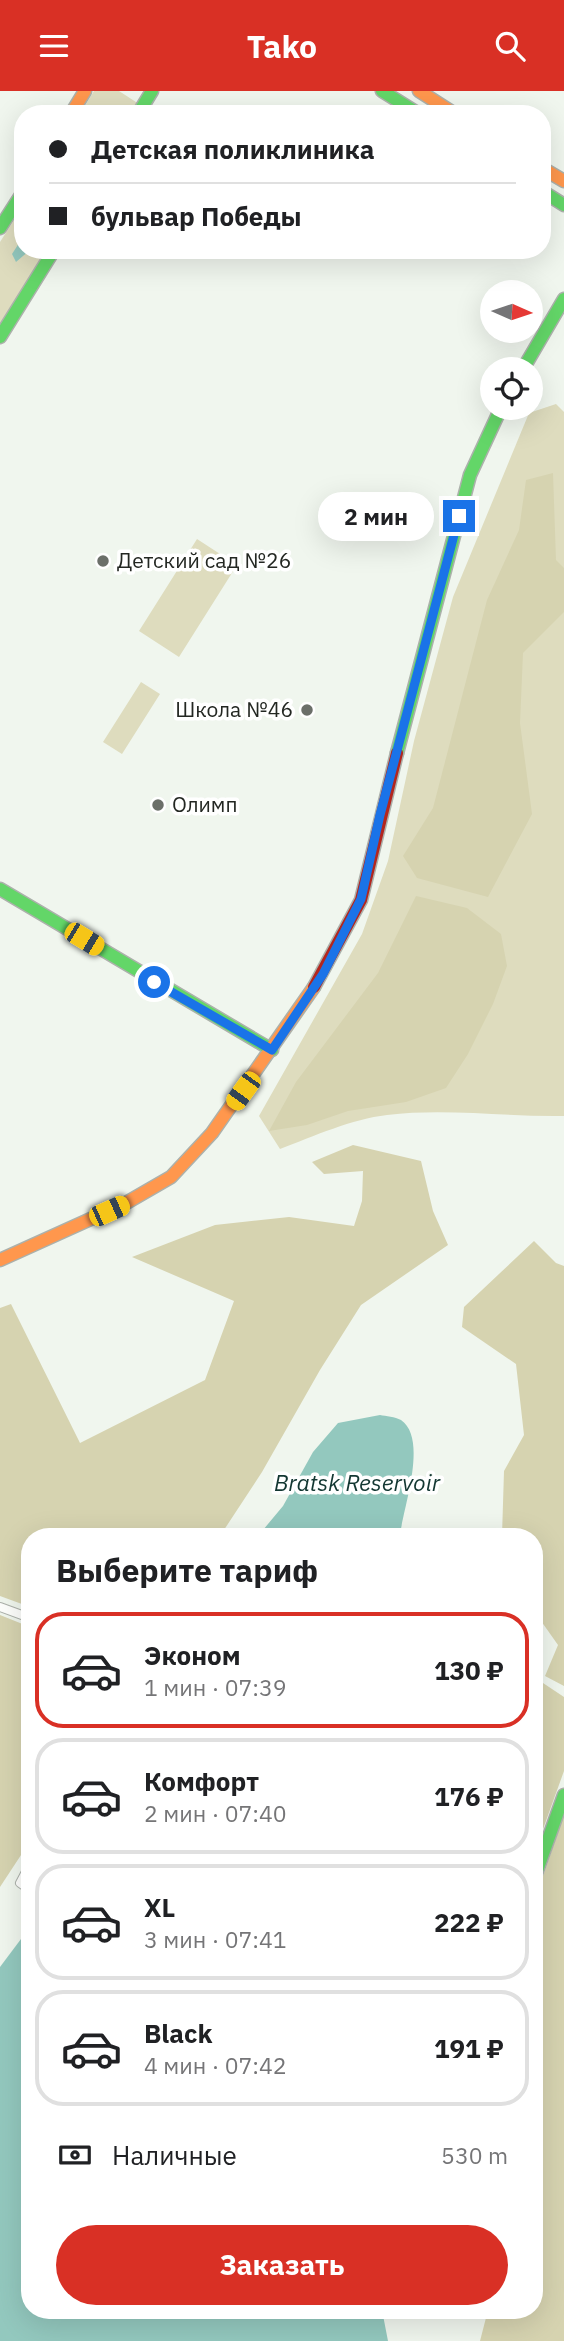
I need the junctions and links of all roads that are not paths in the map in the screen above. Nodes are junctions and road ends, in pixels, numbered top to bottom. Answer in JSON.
{"nodes":[{"id":1,"x":382,"y":91,"type":"edge"},
{"id":2,"x":419,"y":91,"type":"edge"},
{"id":3,"x":405,"y":105,"type":"edge"},
{"id":4,"x":441,"y":105,"type":"edge"},
{"id":5,"x":14,"y":205,"type":"edge"},
{"id":6,"x":0,"y":228,"type":"edge"},
{"id":7,"x":48,"y":259,"type":"edge"},
{"id":8,"x":564,"y":299,"type":"edge"},
{"id":9,"x":0,"y":337,"type":"edge"},
{"id":10,"x":530,"y":357,"type":"edge"},
{"id":11,"x":495,"y":420,"type":"edge"},
{"id":12,"x":0,"y":889,"type":"edge"},
{"id":13,"x":272,"y":1050,"type":"junction"},
{"id":14,"x":0,"y":1260,"type":"edge"},
{"id":15,"x":0,"y":1607,"type":"edge"},
{"id":16,"x":21,"y":1615,"type":"edge"},
{"id":17,"x":564,"y":1795,"type":"edge"},
{"id":18,"x":543,"y":1854,"type":"edge"}],
"edges":[{"from":1,"to":3,"type":"street"},
{"from":2,"to":4,"type":"street"},
{"from":5,"to":6,"type":"street"},
{"from":7,"to":9,"type":"street"},
{"from":8,"to":10,"type":"street"},
{"from":11,"to":13,"type":"street"},
{"from":12,"to":13,"type":"street"},
{"from":13,"to":14,"type":"street"},
{"from":15,"to":16,"type":"street"},
{"from":17,"to":18,"type":"street"}]}
